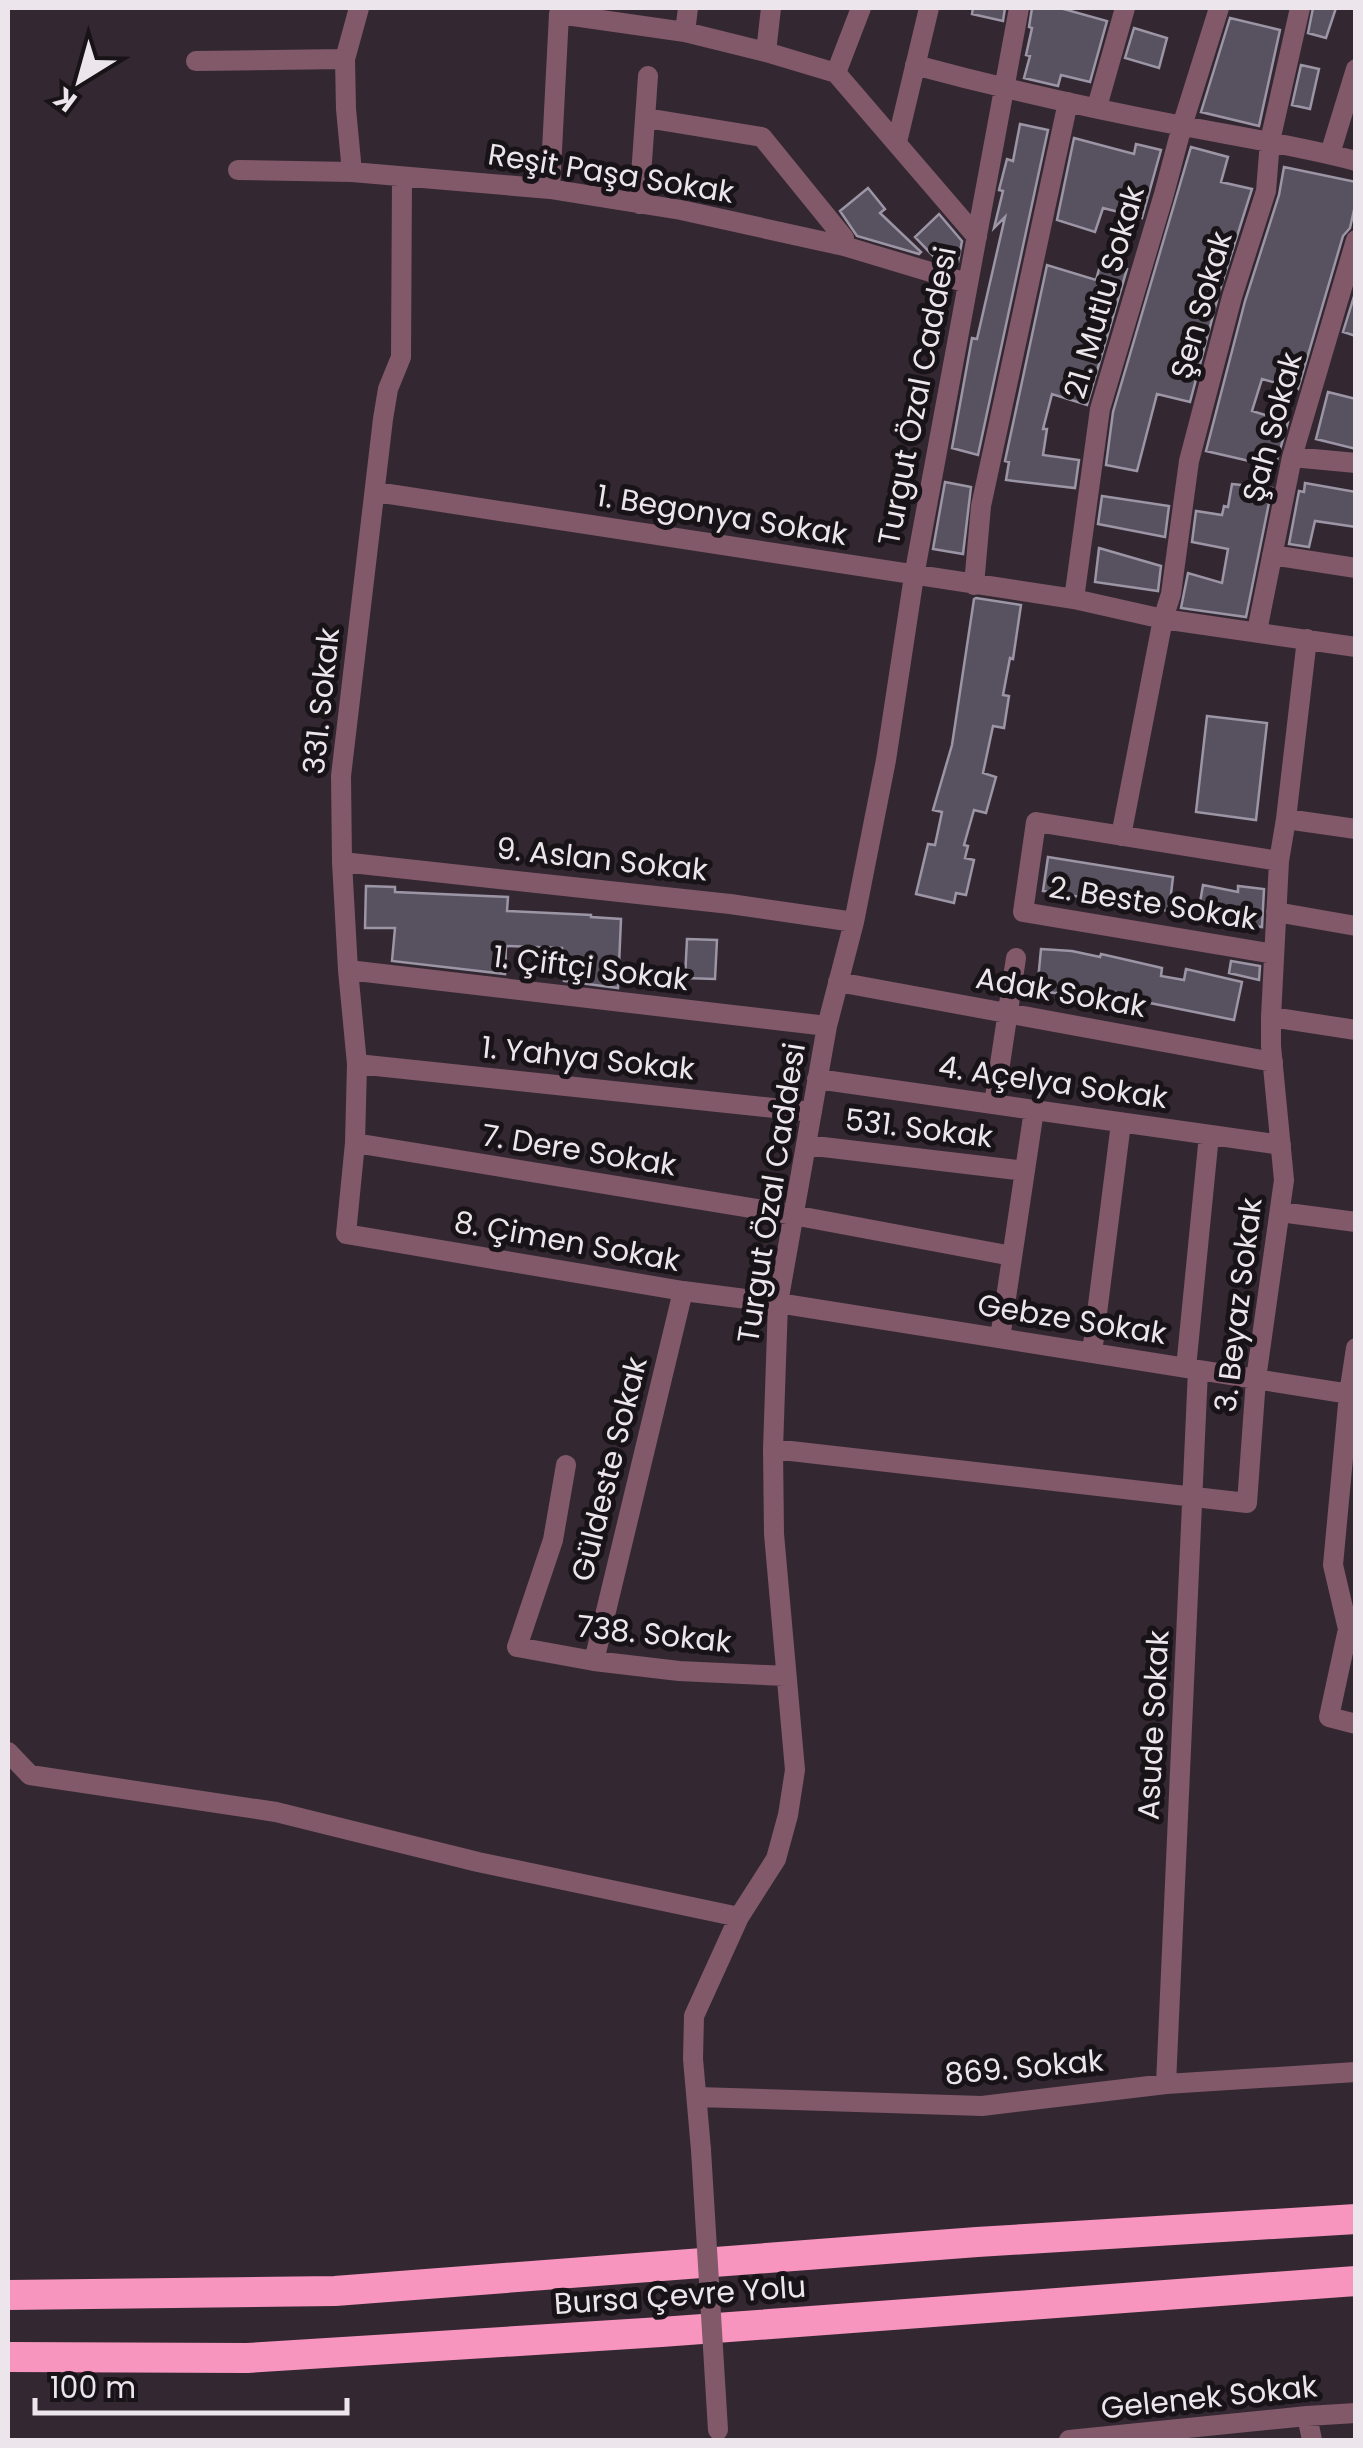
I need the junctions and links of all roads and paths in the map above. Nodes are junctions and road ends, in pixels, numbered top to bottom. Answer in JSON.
{"nodes":[{"id":1,"x":359,"y":8,"type":"edge"},
{"id":2,"x":688,"y":8,"type":"edge"},
{"id":3,"x":771,"y":8,"type":"edge"},
{"id":4,"x":862,"y":8,"type":"edge"},
{"id":5,"x":929,"y":8,"type":"edge"},
{"id":6,"x":1019,"y":8,"type":"edge"},
{"id":7,"x":1124,"y":8,"type":"edge"},
{"id":8,"x":1219,"y":8,"type":"edge"},
{"id":9,"x":1300,"y":8,"type":"edge"},
{"id":10,"x":612,"y":14,"type":"edge"},
{"id":11,"x":685,"y":32,"type":"junction"},
{"id":12,"x":766,"y":52,"type":"junction"},
{"id":13,"x":345,"y":59,"type":"junction"},
{"id":14,"x":196,"y":60,"type":"dead end"},
{"id":15,"x":916,"y":65,"type":"junction"},
{"id":16,"x":1356,"y":69,"type":"edge"},
{"id":17,"x":836,"y":73,"type":"junction"},
{"id":18,"x":648,"y":76,"type":"dead end"},
{"id":19,"x":1003,"y":88,"type":"junction"},
{"id":20,"x":1068,"y":102,"type":"junction"},
{"id":21,"x":1098,"y":107,"type":"junction"},
{"id":22,"x":646,"y":118,"type":"junction"},
{"id":23,"x":1182,"y":126,"type":"junction"},
{"id":24,"x":1270,"y":141,"type":"junction"},
{"id":25,"x":897,"y":142,"type":"junction"},
{"id":26,"x":1330,"y":154,"type":"junction"},
{"id":27,"x":1356,"y":161,"type":"edge"},
{"id":28,"x":238,"y":170,"type":"dead end"},
{"id":29,"x":352,"y":172,"type":"junction"},
{"id":30,"x":402,"y":177,"type":"junction"},
{"id":31,"x":550,"y":189,"type":"junction"},
{"id":32,"x":639,"y":204,"type":"junction"},
{"id":33,"x":978,"y":237,"type":"junction"},
{"id":34,"x":1355,"y":242,"type":"edge"},
{"id":35,"x":844,"y":246,"type":"junction"},
{"id":36,"x":967,"y":283,"type":"junction"},
{"id":37,"x":1292,"y":457,"type":"junction"},
{"id":38,"x":1356,"y":464,"type":"edge"},
{"id":39,"x":376,"y":492,"type":"junction"},
{"id":40,"x":1272,"y":555,"type":"junction"},
{"id":41,"x":1356,"y":568,"type":"edge"},
{"id":42,"x":914,"y":576,"type":"junction"},
{"id":43,"x":974,"y":585,"type":"junction"},
{"id":44,"x":1074,"y":599,"type":"junction"},
{"id":45,"x":1163,"y":619,"type":"junction"},
{"id":46,"x":1257,"y":631,"type":"junction"},
{"id":47,"x":1307,"y":640,"type":"junction"},
{"id":48,"x":1356,"y":647,"type":"edge"},
{"id":49,"x":1286,"y":819,"type":"junction"},
{"id":50,"x":1356,"y":830,"type":"edge"},
{"id":51,"x":1121,"y":836,"type":"junction"},
{"id":52,"x":1279,"y":861,"type":"junction"},
{"id":53,"x":342,"y":862,"type":"junction"},
{"id":54,"x":1276,"y":912,"type":"junction"},
{"id":55,"x":854,"y":922,"type":"junction"},
{"id":56,"x":1356,"y":926,"type":"edge"},
{"id":57,"x":1274,"y":954,"type":"junction"},
{"id":58,"x":1016,"y":958,"type":"dead end"},
{"id":59,"x":348,"y":970,"type":"junction"},
{"id":60,"x":838,"y":982,"type":"junction"},
{"id":61,"x":1007,"y":1013,"type":"junction"},
{"id":62,"x":1271,"y":1017,"type":"junction"},
{"id":63,"x":826,"y":1026,"type":"junction"},
{"id":64,"x":1356,"y":1030,"type":"edge"},
{"id":65,"x":1273,"y":1062,"type":"junction"},
{"id":66,"x":358,"y":1064,"type":"junction"},
{"id":67,"x":818,"y":1079,"type":"junction"},
{"id":68,"x":994,"y":1104,"type":"junction"},
{"id":69,"x":1034,"y":1110,"type":"junction"},
{"id":70,"x":812,"y":1112,"type":"junction"},
{"id":71,"x":1121,"y":1122,"type":"junction"},
{"id":72,"x":1209,"y":1135,"type":"junction"},
{"id":73,"x":355,"y":1144,"type":"junction"},
{"id":74,"x":806,"y":1145,"type":"junction"},
{"id":75,"x":1281,"y":1145,"type":"junction"},
{"id":76,"x":1025,"y":1171,"type":"junction"},
{"id":77,"x":1280,"y":1212,"type":"junction"},
{"id":78,"x":793,"y":1215,"type":"junction"},
{"id":79,"x":1356,"y":1222,"type":"edge"},
{"id":80,"x":346,"y":1234,"type":"joint"},
{"id":81,"x":1012,"y":1256,"type":"junction"},
{"id":82,"x":683,"y":1291,"type":"junction"},
{"id":83,"x":778,"y":1303,"type":"junction"},
{"id":84,"x":1000,"y":1338,"type":"junction"},
{"id":85,"x":1356,"y":1348,"type":"edge"},
{"id":86,"x":1092,"y":1353,"type":"junction"},
{"id":87,"x":1192,"y":1369,"type":"junction"},
{"id":88,"x":1256,"y":1379,"type":"junction"},
{"id":89,"x":1352,"y":1395,"type":"edge"},
{"id":90,"x":773,"y":1449,"type":"junction"},
{"id":91,"x":566,"y":1464,"type":"dead end"},
{"id":92,"x":1194,"y":1497,"type":"junction"},
{"id":93,"x":1352,"y":1630,"type":"edge"},
{"id":94,"x":594,"y":1661,"type":"junction"},
{"id":95,"x":786,"y":1676,"type":"junction"},
{"id":96,"x":1356,"y":1724,"type":"edge"},
{"id":97,"x":8,"y":1752,"type":"edge"},
{"id":98,"x":738,"y":1918,"type":"junction"},
{"id":99,"x":1356,"y":2072,"type":"edge"},
{"id":100,"x":1166,"y":2084,"type":"junction"},
{"id":101,"x":698,"y":2097,"type":"junction"},
{"id":102,"x":1356,"y":2219,"type":"edge"},
{"id":103,"x":1356,"y":2281,"type":"edge"},
{"id":104,"x":8,"y":2295,"type":"edge"},
{"id":105,"x":8,"y":2357,"type":"edge"},
{"id":106,"x":1356,"y":2414,"type":"edge"},
{"id":107,"x":1307,"y":2416,"type":"junction"},
{"id":108,"x":718,"y":2435,"type":"edge"},
{"id":109,"x":1078,"y":2440,"type":"edge"},
{"id":110,"x":1312,"y":2440,"type":"edge"}],
"edges":[{"from":1,"to":13,"type":"street"},
{"from":2,"to":11,"type":"street"},
{"from":3,"to":12,"type":"street"},
{"from":4,"to":17,"type":"street"},
{"from":5,"to":15,"type":"street"},
{"from":6,"to":19,"type":"street","name":"Turgut Özal Caddesi"},
{"from":7,"to":21,"type":"street"},
{"from":8,"to":23,"type":"street","name":"21. Mutlu Sokak"},
{"from":9,"to":24,"type":"street","name":"Şen Sokak"},
{"from":10,"to":11,"type":"street"},
{"from":10,"to":31,"type":"street"},
{"from":11,"to":12,"type":"street"},
{"from":12,"to":17,"type":"street"},
{"from":13,"to":14,"type":"street"},
{"from":13,"to":29,"type":"street"},
{"from":15,"to":19,"type":"street"},
{"from":15,"to":25,"type":"street"},
{"from":16,"to":26,"type":"street"},
{"from":17,"to":25,"type":"street"},
{"from":18,"to":22,"type":"street"},
{"from":19,"to":20,"type":"street"},
{"from":19,"to":33,"type":"street","name":"Turgut Özal Caddesi"},
{"from":20,"to":21,"type":"street"},
{"from":20,"to":43,"type":"street"},
{"from":21,"to":23,"type":"street"},
{"from":22,"to":32,"type":"street"},
{"from":22,"to":35,"type":"street"},
{"from":23,"to":24,"type":"street"},
{"from":23,"to":44,"type":"street","name":"21. Mutlu Sokak"},
{"from":24,"to":26,"type":"street"},
{"from":24,"to":45,"type":"street","name":"Şen Sokak"},
{"from":25,"to":33,"type":"street"},
{"from":26,"to":27,"type":"street"},
{"from":28,"to":29,"type":"street","name":"Reşit Paşa Sokak"},
{"from":29,"to":30,"type":"street","name":"Reşit Paşa Sokak"},
{"from":30,"to":31,"type":"street","name":"Reşit Paşa Sokak"},
{"from":30,"to":39,"type":"street","name":"331. Sokak"},
{"from":31,"to":32,"type":"street","name":"Reşit Paşa Sokak"},
{"from":32,"to":35,"type":"street","name":"Reşit Paşa Sokak"},
{"from":33,"to":36,"type":"street","name":"Turgut Özal Caddesi"},
{"from":34,"to":37,"type":"street","name":"Şah Sokak"},
{"from":35,"to":36,"type":"street","name":"Reşit Paşa Sokak"},
{"from":36,"to":42,"type":"street","name":"Turgut Özal Caddesi"},
{"from":37,"to":38,"type":"street"},
{"from":37,"to":40,"type":"street","name":"Şah Sokak"},
{"from":39,"to":42,"type":"street","name":"1. Begonya Sokak"},
{"from":39,"to":53,"type":"street","name":"331. Sokak"},
{"from":40,"to":41,"type":"street"},
{"from":40,"to":46,"type":"street","name":"Şah Sokak"},
{"from":42,"to":43,"type":"street","name":"1. Begonya Sokak"},
{"from":42,"to":55,"type":"street","name":"Turgut Özal Caddesi"},
{"from":43,"to":44,"type":"street","name":"1. Begonya Sokak"},
{"from":44,"to":45,"type":"street","name":"1. Begonya Sokak"},
{"from":45,"to":46,"type":"street","name":"1. Begonya Sokak"},
{"from":45,"to":51,"type":"street","name":"Şen Sokak"},
{"from":46,"to":47,"type":"street","name":"1. Begonya Sokak"},
{"from":47,"to":48,"type":"street","name":"1. Begonya Sokak"},
{"from":47,"to":49,"type":"street","name":"3. Beyaz Sokak"},
{"from":49,"to":50,"type":"street"},
{"from":49,"to":52,"type":"street","name":"3. Beyaz Sokak"},
{"from":51,"to":52,"type":"street"},
{"from":51,"to":57,"type":"street","name":"2. Beste Sokak"},
{"from":52,"to":54,"type":"street","name":"3. Beyaz Sokak"},
{"from":53,"to":55,"type":"street","name":"9. Aslan Sokak"},
{"from":53,"to":59,"type":"street","name":"331. Sokak"},
{"from":54,"to":56,"type":"street"},
{"from":54,"to":57,"type":"street","name":"3. Beyaz Sokak"},
{"from":55,"to":60,"type":"street","name":"Turgut Özal Caddesi"},
{"from":57,"to":62,"type":"street","name":"3. Beyaz Sokak"},
{"from":58,"to":61,"type":"street"},
{"from":59,"to":63,"type":"street","name":"1. Çiftçi Sokak"},
{"from":59,"to":66,"type":"street","name":"331. Sokak"},
{"from":60,"to":61,"type":"street","name":"Adak Sokak"},
{"from":60,"to":63,"type":"street","name":"Turgut Özal Caddesi"},
{"from":61,"to":65,"type":"street","name":"Adak Sokak"},
{"from":61,"to":68,"type":"street"},
{"from":62,"to":64,"type":"street"},
{"from":62,"to":65,"type":"street","name":"3. Beyaz Sokak"},
{"from":63,"to":67,"type":"street","name":"Turgut Özal Caddesi"},
{"from":65,"to":75,"type":"street","name":"3. Beyaz Sokak"},
{"from":66,"to":70,"type":"street","name":"1. Yahya Sokak"},
{"from":66,"to":73,"type":"street","name":"331. Sokak"},
{"from":67,"to":68,"type":"street","name":"4. Açelya Sokak"},
{"from":67,"to":70,"type":"street","name":"Turgut Özal Caddesi"},
{"from":68,"to":69,"type":"street","name":"4. Açelya Sokak"},
{"from":69,"to":71,"type":"street","name":"4. Açelya Sokak"},
{"from":69,"to":76,"type":"street"},
{"from":70,"to":74,"type":"street","name":"Turgut Özal Caddesi"},
{"from":71,"to":72,"type":"street","name":"4. Açelya Sokak"},
{"from":71,"to":86,"type":"street"},
{"from":72,"to":75,"type":"street","name":"4. Açelya Sokak"},
{"from":72,"to":87,"type":"street","name":"Asude Sokak"},
{"from":73,"to":78,"type":"street","name":"7. Dere Sokak"},
{"from":73,"to":80,"type":"street","name":"331. Sokak"},
{"from":74,"to":76,"type":"street","name":"531. Sokak"},
{"from":74,"to":78,"type":"street","name":"Turgut Özal Caddesi"},
{"from":75,"to":77,"type":"street","name":"3. Beyaz Sokak"},
{"from":76,"to":81,"type":"street"},
{"from":77,"to":79,"type":"street"},
{"from":77,"to":88,"type":"street","name":"3. Beyaz Sokak"},
{"from":78,"to":81,"type":"street","name":"7. Dere Sokak"},
{"from":78,"to":83,"type":"street","name":"Turgut Özal Caddesi"},
{"from":80,"to":82,"type":"street","name":"8. Çimen Sokak"},
{"from":81,"to":84,"type":"street"},
{"from":82,"to":83,"type":"street","name":"8. Çimen Sokak"},
{"from":82,"to":94,"type":"street","name":"Güldeste Sokak"},
{"from":83,"to":84,"type":"street","name":"Gebze Sokak"},
{"from":83,"to":90,"type":"street","name":"Turgut Özal Caddesi"},
{"from":84,"to":86,"type":"street","name":"Gebze Sokak"},
{"from":85,"to":89,"type":"street"},
{"from":86,"to":87,"type":"street","name":"Gebze Sokak"},
{"from":87,"to":88,"type":"street","name":"Gebze Sokak"},
{"from":87,"to":92,"type":"street","name":"Asude Sokak"},
{"from":88,"to":89,"type":"street","name":"Gebze Sokak"},
{"from":88,"to":92,"type":"street","name":"3. Beyaz Sokak"},
{"from":89,"to":93,"type":"street"},
{"from":90,"to":92,"type":"street","name":"3. Beyaz Sokak"},
{"from":90,"to":95,"type":"street","name":"Turgut Özal Caddesi"},
{"from":91,"to":94,"type":"street","name":"738. Sokak"},
{"from":92,"to":100,"type":"street","name":"Asude Sokak"},
{"from":93,"to":96,"type":"street"},
{"from":94,"to":95,"type":"street","name":"738. Sokak"},
{"from":95,"to":98,"type":"street","name":"Turgut Özal Caddesi"},
{"from":97,"to":98,"type":"street"},
{"from":98,"to":101,"type":"street","name":"Turgut Özal Caddesi"},
{"from":99,"to":100,"type":"street","name":"869. Sokak"},
{"from":100,"to":101,"type":"street","name":"869. Sokak"},
{"from":101,"to":108,"type":"street","name":"Turgut Özal Caddesi","bridge":true},
{"from":102,"to":104,"type":"highway","name":"Bursa Çevre Yolu"},
{"from":103,"to":105,"type":"highway","name":"Bursa Çevre Yolu"},
{"from":106,"to":107,"type":"street","name":"Gelenek Sokak"},
{"from":107,"to":109,"type":"street","name":"Gelenek Sokak"},
{"from":107,"to":110,"type":"street"}]}
